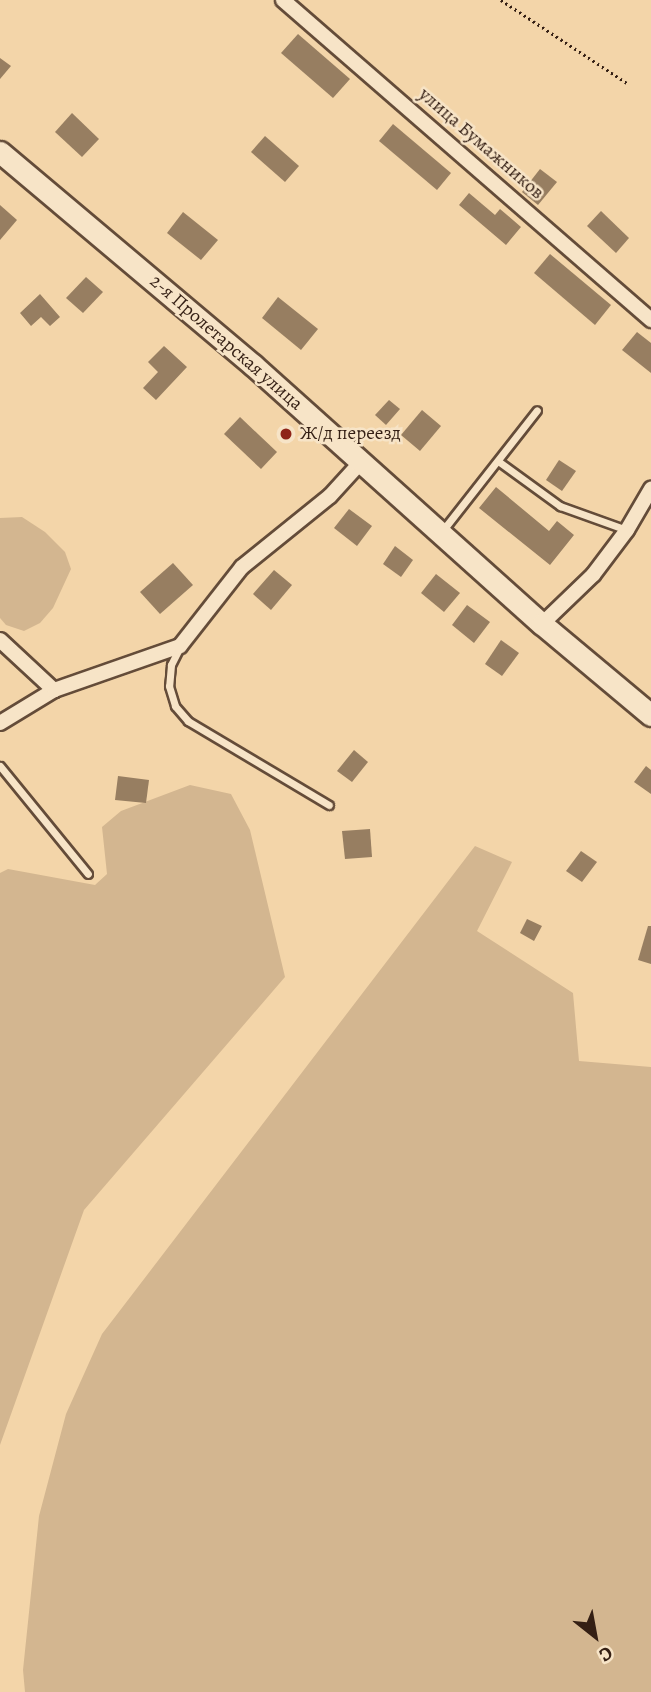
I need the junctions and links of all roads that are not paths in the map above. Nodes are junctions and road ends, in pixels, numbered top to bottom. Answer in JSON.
{"nodes":[{"id":1,"x":283,"y":0,"type":"edge"},
{"id":2,"x":0,"y":152,"type":"edge"},
{"id":3,"x":651,"y":320,"type":"edge"},
{"id":4,"x":537,"y":410,"type":"dead end"},
{"id":5,"x":362,"y":461,"type":"junction"},
{"id":6,"x":498,"y":461,"type":"junction"},
{"id":7,"x":651,"y":489,"type":"edge"},
{"id":8,"x":627,"y":530,"type":"junction"},
{"id":9,"x":441,"y":533,"type":"junction"},
{"id":10,"x":542,"y":624,"type":"junction"},
{"id":11,"x":0,"y":640,"type":"edge"},
{"id":12,"x":180,"y":646,"type":"junction"},
{"id":13,"x":54,"y":690,"type":"junction"},
{"id":14,"x":651,"y":715,"type":"edge"},
{"id":15,"x":0,"y":723,"type":"edge"},
{"id":16,"x":0,"y":766,"type":"edge"},
{"id":17,"x":329,"y":805,"type":"dead end"},
{"id":18,"x":88,"y":874,"type":"dead end"}],
"edges":[{"from":1,"to":3,"type":"street","name":"улица Бумажников"},
{"from":2,"to":5,"type":"main road","name":"2-я Пролетарская улица"},
{"from":4,"to":6,"type":"lane"},
{"from":5,"to":9,"type":"main road","name":"2-я Пролетарская улица"},
{"from":5,"to":12,"type":"street"},
{"from":6,"to":8,"type":"lane"},
{"from":6,"to":9,"type":"lane"},
{"from":7,"to":8,"type":"street"},
{"from":8,"to":10,"type":"street"},
{"from":9,"to":10,"type":"main road","name":"2-я Пролетарская улица"},
{"from":10,"to":14,"type":"main road","name":"2-я Пролетарская улица"},
{"from":11,"to":13,"type":"street"},
{"from":12,"to":13,"type":"street"},
{"from":12,"to":17,"type":"lane"},
{"from":13,"to":15,"type":"street"},
{"from":16,"to":18,"type":"lane"}]}
